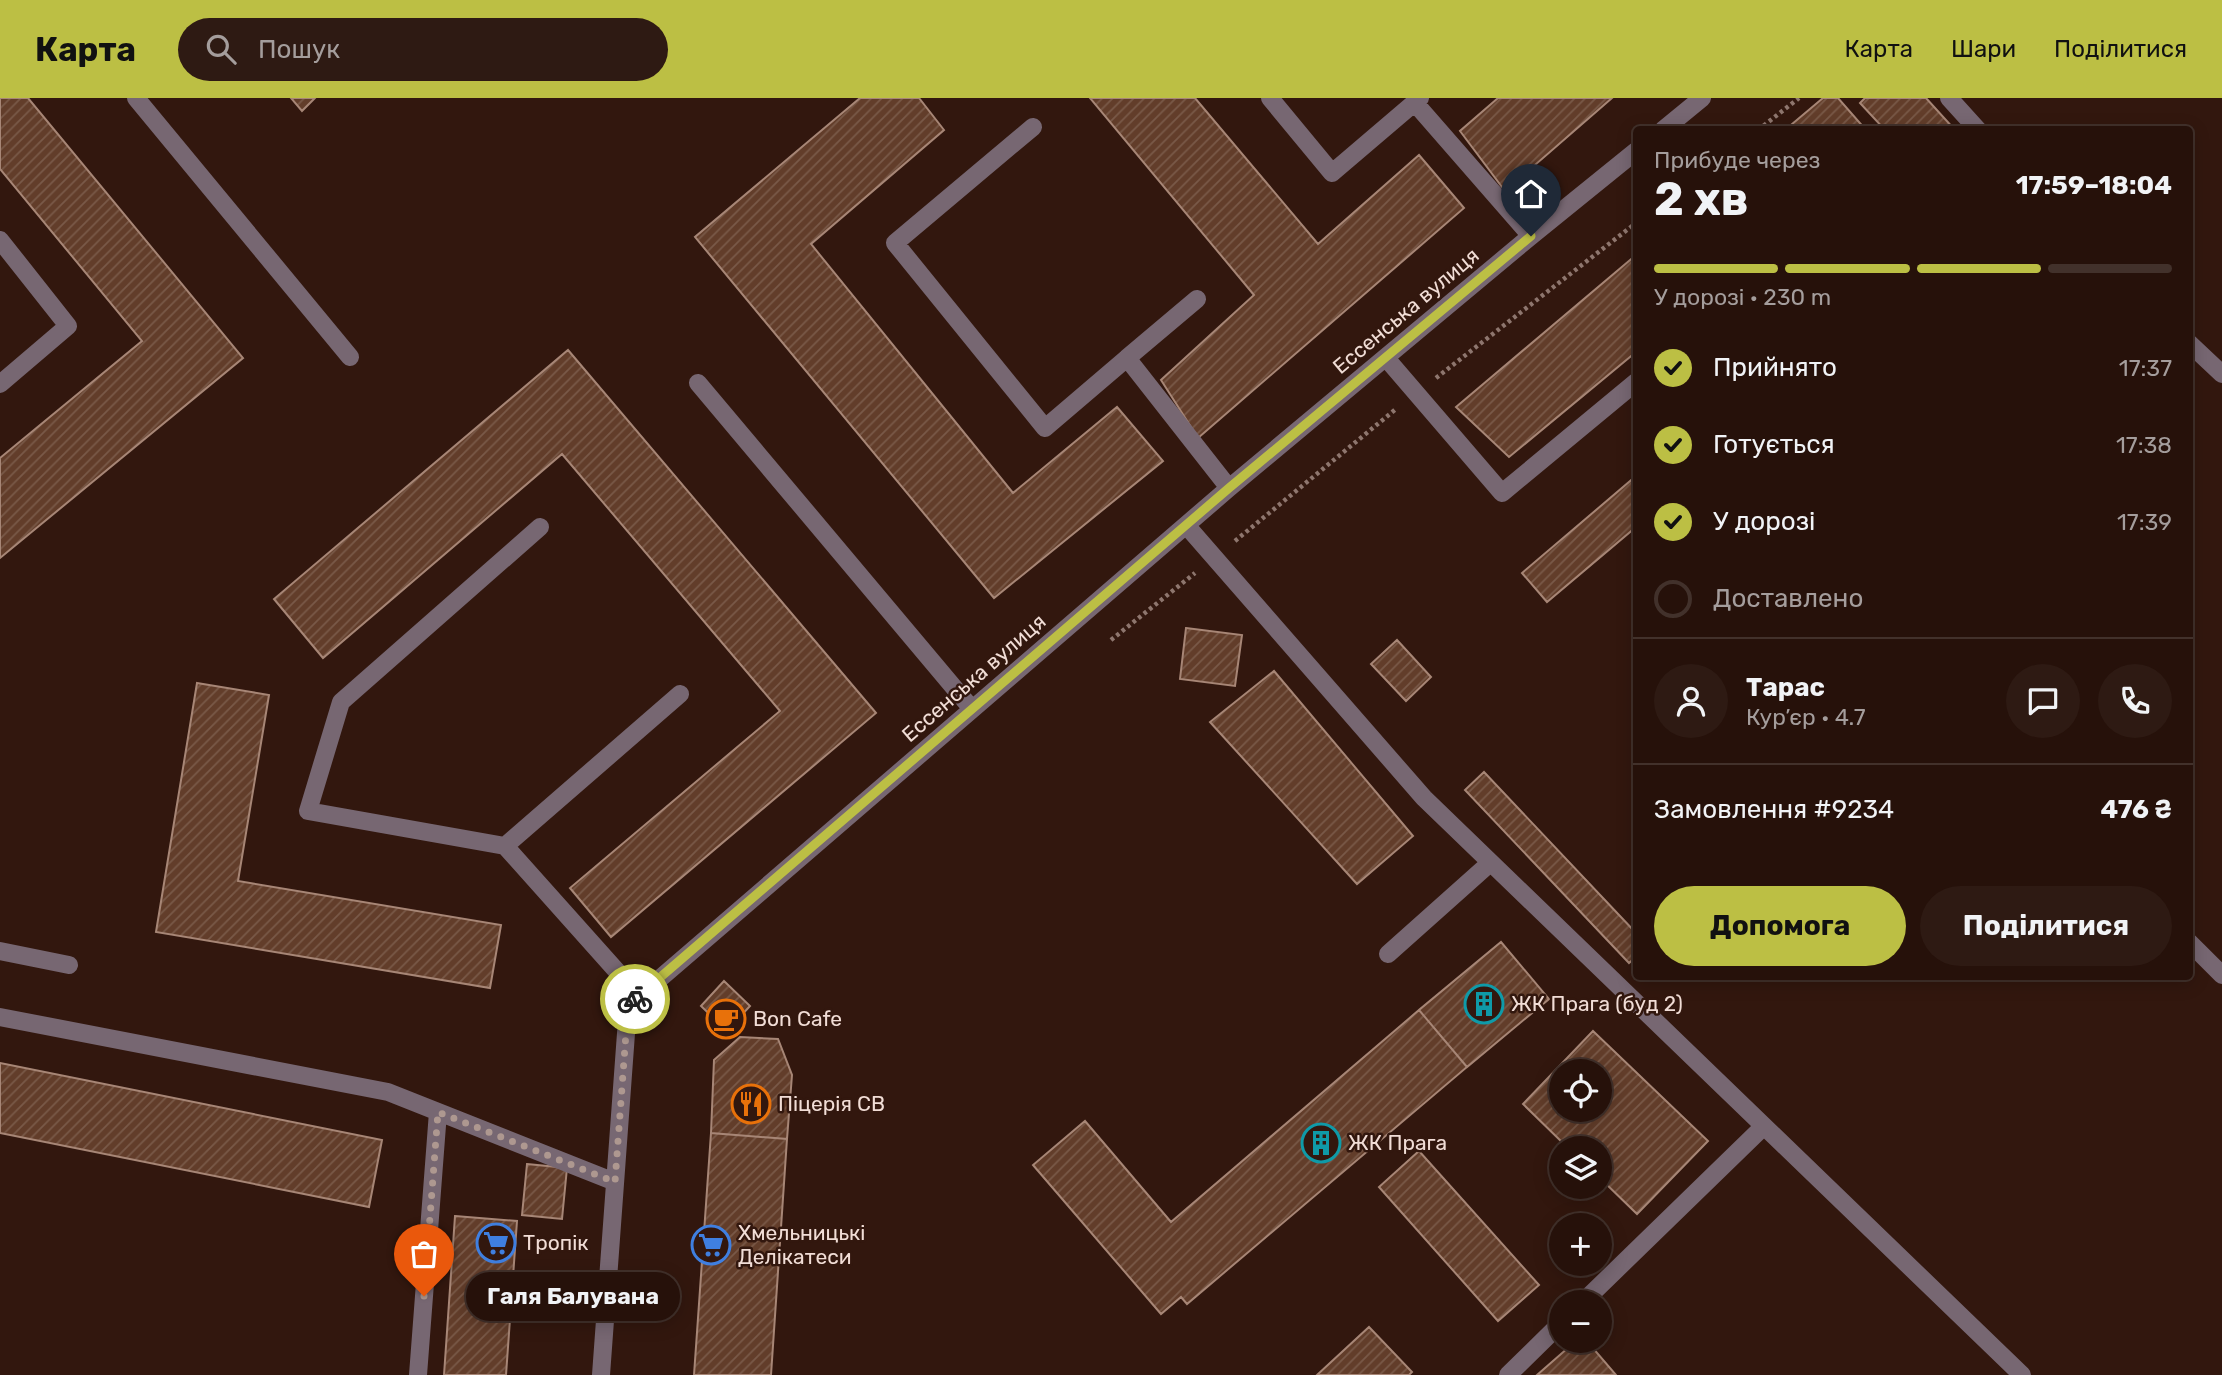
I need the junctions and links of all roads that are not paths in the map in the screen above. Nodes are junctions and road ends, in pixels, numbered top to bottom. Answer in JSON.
{"nodes":[{"id":1,"x":136,"y":98,"type":"edge"},
{"id":2,"x":1270,"y":98,"type":"edge"},
{"id":3,"x":1702,"y":98,"type":"edge"},
{"id":4,"x":1949,"y":98,"type":"edge"},
{"id":5,"x":1417,"y":100,"type":"edge"},
{"id":6,"x":1668,"y":126,"type":"edge"},
{"id":7,"x":1974,"y":126,"type":"edge"},
{"id":8,"x":1033,"y":127,"type":"dead end"},
{"id":9,"x":1633,"y":153,"type":"edge"},
{"id":10,"x":1531,"y":236,"type":"junction"},
{"id":11,"x":0,"y":240,"type":"edge"},
{"id":12,"x":1197,"y":299,"type":"dead end"},
{"id":13,"x":2193,"y":347,"type":"edge"},
{"id":14,"x":350,"y":358,"type":"dead end"},
{"id":15,"x":1127,"y":358,"type":"junction"},
{"id":16,"x":1386,"y":358,"type":"junction"},
{"id":17,"x":2222,"y":374,"type":"edge"},
{"id":18,"x":698,"y":383,"type":"dead end"},
{"id":19,"x":0,"y":384,"type":"edge"},
{"id":20,"x":1633,"y":384,"type":"edge"},
{"id":21,"x":1229,"y":488,"type":"junction"},
{"id":22,"x":1186,"y":525,"type":"junction"},
{"id":23,"x":540,"y":527,"type":"dead end"},
{"id":24,"x":680,"y":694,"type":"dead end"},
{"id":25,"x":972,"y":709,"type":"junction"},
{"id":26,"x":505,"y":846,"type":"junction"},
{"id":27,"x":1490,"y":863,"type":"junction"},
{"id":28,"x":2193,"y":946,"type":"edge"},
{"id":29,"x":0,"y":951,"type":"edge"},
{"id":30,"x":1388,"y":954,"type":"dead end"},
{"id":31,"x":69,"y":965,"type":"dead end"},
{"id":32,"x":2222,"y":975,"type":"edge"},
{"id":33,"x":639,"y":996,"type":"junction"},
{"id":34,"x":0,"y":1017,"type":"edge"},
{"id":35,"x":438,"y":1112,"type":"junction"},
{"id":36,"x":1763,"y":1127,"type":"junction"},
{"id":37,"x":615,"y":1182,"type":"junction"},
{"id":38,"x":1595,"y":1290,"type":"edge"},
{"id":39,"x":1549,"y":1335,"type":"edge"},
{"id":40,"x":418,"y":1375,"type":"edge"},
{"id":41,"x":601,"y":1375,"type":"edge"},
{"id":42,"x":1508,"y":1375,"type":"edge"},
{"id":43,"x":2022,"y":1375,"type":"edge"}],
"edges":[{"from":1,"to":14,"type":"street"},
{"from":2,"to":5,"type":"street"},
{"from":3,"to":6,"type":"street"},
{"from":4,"to":7,"type":"street"},
{"from":5,"to":10,"type":"street"},
{"from":8,"to":15,"type":"street"},
{"from":9,"to":10,"type":"street","name":"Ессенська вулиця"},
{"from":10,"to":16,"type":"street","name":"Ессенська вулиця"},
{"from":11,"to":19,"type":"street"},
{"from":12,"to":15,"type":"street"},
{"from":13,"to":17,"type":"street"},
{"from":15,"to":21,"type":"street"},
{"from":16,"to":20,"type":"street"},
{"from":16,"to":21,"type":"street","name":"Ессенська вулиця"},
{"from":18,"to":25,"type":"street"},
{"from":21,"to":22,"type":"street","name":"Ессенська вулиця"},
{"from":22,"to":25,"type":"street","name":"Ессенська вулиця"},
{"from":22,"to":27,"type":"street"},
{"from":23,"to":26,"type":"street"},
{"from":24,"to":26,"type":"street"},
{"from":25,"to":33,"type":"street","name":"Ессенська вулиця"},
{"from":26,"to":33,"type":"street"},
{"from":27,"to":30,"type":"street"},
{"from":27,"to":36,"type":"street"},
{"from":28,"to":32,"type":"street"},
{"from":29,"to":31,"type":"street"},
{"from":33,"to":37,"type":"street","name":"Ессенська вулиця"},
{"from":34,"to":35,"type":"street"},
{"from":35,"to":37,"type":"street"},
{"from":35,"to":40,"type":"street"},
{"from":36,"to":38,"type":"street"},
{"from":36,"to":43,"type":"street"},
{"from":37,"to":41,"type":"street","name":"Ессенська вулиця"},
{"from":39,"to":42,"type":"street"}]}
